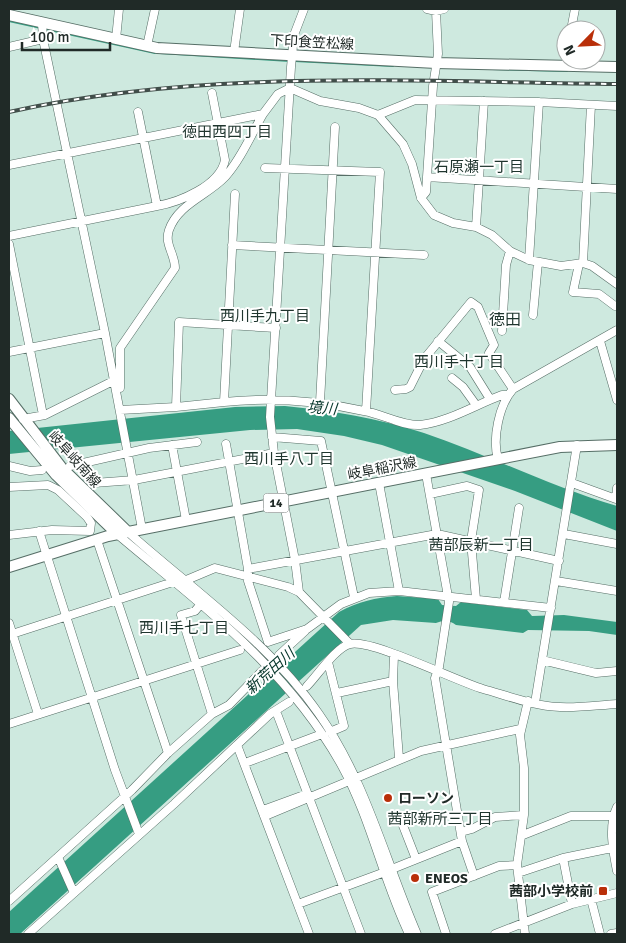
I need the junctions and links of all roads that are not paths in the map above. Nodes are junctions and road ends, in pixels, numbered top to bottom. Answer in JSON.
{"nodes":[{"id":1,"x":119,"y":9,"type":"edge"},
{"id":2,"x":155,"y":9,"type":"edge"},
{"id":3,"x":240,"y":9,"type":"edge"},
{"id":4,"x":304,"y":9,"type":"edge"},
{"id":5,"x":427,"y":9,"type":"edge"},
{"id":6,"x":444,"y":9,"type":"edge"},
{"id":7,"x":436,"y":11,"type":"junction"},
{"id":8,"x":9,"y":15,"type":"edge"},
{"id":9,"x":42,"y":23,"type":"junction"},
{"id":10,"x":43,"y":38,"type":"junction"},
{"id":11,"x":116,"y":39,"type":"junction"},
{"id":12,"x":147,"y":46,"type":"junction"},
{"id":13,"x":9,"y":47,"type":"edge"},
{"id":14,"x":234,"y":52,"type":"junction"},
{"id":15,"x":292,"y":56,"type":"junction"},
{"id":16,"x":556,"y":63,"type":"edge"},
{"id":17,"x":436,"y":64,"type":"junction"},
{"id":18,"x":290,"y":88,"type":"junction"},
{"id":19,"x":212,"y":93,"type":"dead end"},
{"id":20,"x":432,"y":99,"type":"junction"},
{"id":21,"x":484,"y":101,"type":"junction"},
{"id":22,"x":539,"y":102,"type":"junction"},
{"id":23,"x":591,"y":105,"type":"junction"},
{"id":24,"x":617,"y":106,"type":"edge"},
{"id":25,"x":138,"y":112,"type":"dead end"},
{"id":26,"x":263,"y":114,"type":"junction"},
{"id":27,"x":378,"y":115,"type":"junction"},
{"id":28,"x":218,"y":122,"type":"junction"},
{"id":29,"x":335,"y":127,"type":"dead end"},
{"id":30,"x":144,"y":137,"type":"junction"},
{"id":31,"x":68,"y":152,"type":"junction"},
{"id":32,"x":9,"y":164,"type":"edge"},
{"id":33,"x":265,"y":168,"type":"dead end"},
{"id":34,"x":285,"y":168,"type":"junction"},
{"id":35,"x":332,"y":170,"type":"junction"},
{"id":36,"x":427,"y":177,"type":"junction"},
{"id":37,"x":480,"y":180,"type":"junction"},
{"id":38,"x":534,"y":184,"type":"junction"},
{"id":39,"x":587,"y":188,"type":"junction"},
{"id":40,"x":617,"y":189,"type":"edge"},
{"id":41,"x":235,"y":194,"type":"dead end"},
{"id":42,"x":421,"y":198,"type":"junction"},
{"id":43,"x":157,"y":206,"type":"junction"},
{"id":44,"x":82,"y":221,"type":"junction"},
{"id":45,"x":476,"y":227,"type":"junction"},
{"id":46,"x":9,"y":236,"type":"edge"},
{"id":47,"x":9,"y":244,"type":"edge"},
{"id":48,"x":232,"y":245,"type":"junction"},
{"id":49,"x":280,"y":247,"type":"junction"},
{"id":50,"x":328,"y":250,"type":"junction"},
{"id":51,"x":510,"y":251,"type":"junction"},
{"id":52,"x":376,"y":253,"type":"junction"},
{"id":53,"x":424,"y":256,"type":"dead end"},
{"id":54,"x":529,"y":260,"type":"junction"},
{"id":55,"x":538,"y":262,"type":"junction"},
{"id":56,"x":581,"y":264,"type":"junction"},
{"id":57,"x":617,"y":284,"type":"edge"},
{"id":58,"x":615,"y":306,"type":"dead end"},
{"id":59,"x":533,"y":314,"type":"dead end"},
{"id":60,"x":227,"y":325,"type":"junction"},
{"id":61,"x":276,"y":328,"type":"junction"},
{"id":62,"x":617,"y":330,"type":"edge"},
{"id":63,"x":502,"y":331,"type":"dead end"},
{"id":64,"x":105,"y":333,"type":"junction"},
{"id":65,"x":438,"y":341,"type":"junction"},
{"id":66,"x":600,"y":341,"type":"junction"},
{"id":67,"x":31,"y":348,"type":"junction"},
{"id":68,"x":9,"y":352,"type":"edge"},
{"id":69,"x":452,"y":378,"type":"dead end"},
{"id":70,"x":115,"y":380,"type":"junction"},
{"id":71,"x":395,"y":390,"type":"dead end"},
{"id":72,"x":117,"y":391,"type":"junction"},
{"id":73,"x":510,"y":392,"type":"junction"},
{"id":74,"x":9,"y":399,"type":"edge"},
{"id":75,"x":490,"y":399,"type":"junction"},
{"id":76,"x":271,"y":400,"type":"junction"},
{"id":77,"x":617,"y":400,"type":"edge"},
{"id":78,"x":224,"y":402,"type":"junction"},
{"id":79,"x":320,"y":402,"type":"junction"},
{"id":80,"x":476,"y":405,"type":"junction"},
{"id":81,"x":176,"y":407,"type":"junction"},
{"id":82,"x":42,"y":410,"type":"dead end"},
{"id":83,"x":366,"y":411,"type":"junction"},
{"id":84,"x":121,"y":412,"type":"junction"},
{"id":85,"x":10,"y":420,"type":"edge"},
{"id":86,"x":24,"y":421,"type":"junction"},
{"id":87,"x":272,"y":436,"type":"junction"},
{"id":88,"x":197,"y":442,"type":"dead end"},
{"id":89,"x":226,"y":444,"type":"dead end"},
{"id":90,"x":172,"y":445,"type":"junction"},
{"id":91,"x":578,"y":445,"type":"junction"},
{"id":92,"x":617,"y":445,"type":"edge"},
{"id":93,"x":128,"y":450,"type":"junction"},
{"id":94,"x":274,"y":452,"type":"junction"},
{"id":95,"x":44,"y":454,"type":"junction"},
{"id":96,"x":497,"y":459,"type":"junction"},
{"id":97,"x":228,"y":462,"type":"junction"},
{"id":98,"x":9,"y":466,"type":"edge"},
{"id":99,"x":70,"y":466,"type":"dead end"},
{"id":100,"x":42,"y":470,"type":"dead end"},
{"id":101,"x":177,"y":472,"type":"junction"},
{"id":102,"x":430,"y":473,"type":"junction"},
{"id":103,"x":134,"y":480,"type":"junction"},
{"id":104,"x":94,"y":483,"type":"dead end"},
{"id":105,"x":379,"y":483,"type":"junction"},
{"id":106,"x":572,"y":484,"type":"junction"},
{"id":107,"x":9,"y":487,"type":"edge"},
{"id":108,"x":617,"y":488,"type":"edge"},
{"id":109,"x":332,"y":492,"type":"junction"},
{"id":110,"x":430,"y":494,"type":"junction"},
{"id":111,"x":284,"y":502,"type":"junction"},
{"id":112,"x":519,"y":508,"type":"dead end"},
{"id":113,"x":237,"y":510,"type":"junction"},
{"id":114,"x":186,"y":520,"type":"junction"},
{"id":115,"x":142,"y":529,"type":"junction"},
{"id":116,"x":39,"y":531,"type":"junction"},
{"id":117,"x":122,"y":533,"type":"junction"},
{"id":118,"x":437,"y":534,"type":"junction"},
{"id":119,"x":564,"y":534,"type":"junction"},
{"id":120,"x":9,"y":535,"type":"edge"},
{"id":121,"x":97,"y":540,"type":"junction"},
{"id":122,"x":471,"y":541,"type":"junction"},
{"id":123,"x":390,"y":542,"type":"junction"},
{"id":124,"x":617,"y":544,"type":"edge"},
{"id":125,"x":512,"y":550,"type":"junction"},
{"id":126,"x":343,"y":552,"type":"junction"},
{"id":127,"x":47,"y":555,"type":"junction"},
{"id":128,"x":296,"y":560,"type":"junction"},
{"id":129,"x":559,"y":561,"type":"junction"},
{"id":130,"x":9,"y":567,"type":"edge"},
{"id":131,"x":248,"y":572,"type":"junction"},
{"id":132,"x":184,"y":581,"type":"junction"},
{"id":133,"x":556,"y":581,"type":"junction"},
{"id":134,"x":173,"y":582,"type":"junction"},
{"id":135,"x":400,"y":591,"type":"junction"},
{"id":136,"x":617,"y":591,"type":"edge"},
{"id":137,"x":299,"y":592,"type":"junction"},
{"id":138,"x":354,"y":597,"type":"junction"},
{"id":139,"x":449,"y":599,"type":"junction"},
{"id":140,"x":476,"y":599,"type":"junction"},
{"id":141,"x":115,"y":600,"type":"junction"},
{"id":142,"x":504,"y":602,"type":"junction"},
{"id":143,"x":200,"y":605,"type":"junction"},
{"id":144,"x":551,"y":610,"type":"junction"},
{"id":145,"x":66,"y":616,"type":"junction"},
{"id":146,"x":325,"y":617,"type":"junction"},
{"id":147,"x":9,"y":623,"type":"edge"},
{"id":148,"x":307,"y":629,"type":"junction"},
{"id":149,"x":11,"y":635,"type":"edge"},
{"id":150,"x":348,"y":642,"type":"junction"},
{"id":151,"x":240,"y":650,"type":"dead end"},
{"id":152,"x":394,"y":655,"type":"junction"},
{"id":153,"x":542,"y":660,"type":"junction"},
{"id":154,"x":275,"y":662,"type":"junction"},
{"id":155,"x":328,"y":662,"type":"junction"},
{"id":156,"x":197,"y":664,"type":"junction"},
{"id":157,"x":262,"y":671,"type":"dead end"},
{"id":158,"x":438,"y":671,"type":"junction"},
{"id":159,"x":617,"y":671,"type":"edge"},
{"id":160,"x":392,"y":681,"type":"junction"},
{"id":161,"x":142,"y":682,"type":"junction"},
{"id":162,"x":307,"y":686,"type":"dead end"},
{"id":163,"x":337,"y":693,"type":"junction"},
{"id":164,"x":92,"y":698,"type":"junction"},
{"id":165,"x":289,"y":702,"type":"dead end"},
{"id":166,"x":531,"y":702,"type":"junction"},
{"id":167,"x":617,"y":704,"type":"edge"},
{"id":168,"x":595,"y":705,"type":"junction"},
{"id":169,"x":617,"y":710,"type":"edge"},
{"id":170,"x":276,"y":711,"type":"junction"},
{"id":171,"x":38,"y":714,"type":"junction"},
{"id":172,"x":212,"y":714,"type":"junction"},
{"id":173,"x":9,"y":724,"type":"edge"},
{"id":174,"x":520,"y":730,"type":"junction"},
{"id":175,"x":326,"y":733,"type":"junction"},
{"id":176,"x":445,"y":745,"type":"junction"},
{"id":177,"x":236,"y":746,"type":"junction"},
{"id":178,"x":289,"y":746,"type":"junction"},
{"id":179,"x":168,"y":753,"type":"junction"},
{"id":180,"x":399,"y":758,"type":"junction"},
{"id":181,"x":244,"y":763,"type":"junction"},
{"id":182,"x":352,"y":779,"type":"junction"},
{"id":183,"x":308,"y":796,"type":"junction"},
{"id":184,"x":124,"y":798,"type":"junction"},
{"id":185,"x":617,"y":807,"type":"edge"},
{"id":186,"x":264,"y":813,"type":"junction"},
{"id":187,"x":524,"y":815,"type":"junction"},
{"id":188,"x":614,"y":816,"type":"junction"},
{"id":189,"x":402,"y":823,"type":"dead end"},
{"id":190,"x":138,"y":832,"type":"junction"},
{"id":191,"x":461,"y":832,"type":"junction"},
{"id":192,"x":522,"y":835,"type":"junction"},
{"id":193,"x":462,"y":841,"type":"junction"},
{"id":194,"x":615,"y":848,"type":"edge"},
{"id":195,"x":563,"y":858,"type":"junction"},
{"id":196,"x":59,"y":859,"type":"junction"},
{"id":197,"x":416,"y":859,"type":"junction"},
{"id":198,"x":517,"y":869,"type":"junction"},
{"id":199,"x":388,"y":870,"type":"junction"},
{"id":200,"x":617,"y":872,"type":"edge"},
{"id":201,"x":474,"y":876,"type":"junction"},
{"id":202,"x":343,"y":887,"type":"junction"},
{"id":203,"x":72,"y":891,"type":"junction"},
{"id":204,"x":617,"y":893,"type":"edge"},
{"id":205,"x":591,"y":899,"type":"junction"},
{"id":206,"x":9,"y":901,"type":"edge"},
{"id":207,"x":298,"y":904,"type":"junction"},
{"id":208,"x":572,"y":904,"type":"junction"},
{"id":209,"x":524,"y":923,"type":"junction"},
{"id":210,"x":617,"y":933,"type":"edge"},
{"id":211,"x":28,"y":934,"type":"edge"},
{"id":212,"x":309,"y":934,"type":"edge"},
{"id":213,"x":360,"y":934,"type":"edge"},
{"id":214,"x":409,"y":934,"type":"edge"},
{"id":215,"x":417,"y":934,"type":"edge"},
{"id":216,"x":446,"y":934,"type":"edge"},
{"id":217,"x":495,"y":934,"type":"edge"},
{"id":218,"x":525,"y":934,"type":"edge"},
{"id":219,"x":600,"y":934,"type":"edge"},
{"id":220,"x":611,"y":934,"type":"edge"}],
"edges":[{"from":1,"to":11,"type":"street"},
{"from":2,"to":12,"type":"street"},
{"from":3,"to":14,"type":"street"},
{"from":4,"to":15,"type":"street"},
{"from":5,"to":7,"type":"street"},
{"from":6,"to":7,"type":"street"},
{"from":7,"to":17,"type":"street"},
{"from":8,"to":9,"type":"main road","name":"下印食笠松線"},
{"from":9,"to":10,"type":"street"},
{"from":9,"to":11,"type":"main road","name":"下印食笠松線"},
{"from":10,"to":13,"type":"street"},
{"from":10,"to":31,"type":"street"},
{"from":11,"to":12,"type":"main road","name":"下印食笠松線"},
{"from":12,"to":14,"type":"main road","name":"下印食笠松線"},
{"from":14,"to":15,"type":"main road","name":"下印食笠松線"},
{"from":15,"to":17,"type":"main road","name":"下印食笠松線"},
{"from":15,"to":18,"type":"street"},
{"from":16,"to":17,"type":"main road","name":"下印食笠松線"},
{"from":17,"to":20,"type":"street"},
{"from":18,"to":26,"type":"street"},
{"from":18,"to":27,"type":"street"},
{"from":18,"to":34,"type":"street"},
{"from":19,"to":28,"type":"street"},
{"from":20,"to":21,"type":"street"},
{"from":20,"to":27,"type":"street"},
{"from":20,"to":36,"type":"street"},
{"from":21,"to":22,"type":"street"},
{"from":21,"to":37,"type":"street"},
{"from":22,"to":23,"type":"street"},
{"from":22,"to":38,"type":"street"},
{"from":23,"to":24,"type":"street"},
{"from":23,"to":39,"type":"street"},
{"from":25,"to":30,"type":"street"},
{"from":26,"to":28,"type":"street"},
{"from":26,"to":72,"type":"street"},
{"from":27,"to":42,"type":"street"},
{"from":28,"to":30,"type":"street"},
{"from":28,"to":43,"type":"street"},
{"from":29,"to":35,"type":"street"},
{"from":30,"to":31,"type":"street"},
{"from":30,"to":43,"type":"street"},
{"from":31,"to":32,"type":"street"},
{"from":31,"to":44,"type":"street"},
{"from":33,"to":34,"type":"street"},
{"from":34,"to":35,"type":"street"},
{"from":34,"to":49,"type":"street"},
{"from":35,"to":50,"type":"street"},
{"from":35,"to":52,"type":"street"},
{"from":36,"to":37,"type":"street"},
{"from":36,"to":42,"type":"street"},
{"from":37,"to":38,"type":"street"},
{"from":37,"to":45,"type":"street"},
{"from":38,"to":39,"type":"street"},
{"from":38,"to":54,"type":"street"},
{"from":39,"to":40,"type":"street"},
{"from":39,"to":56,"type":"street"},
{"from":41,"to":48,"type":"street"},
{"from":42,"to":45,"type":"street"},
{"from":43,"to":44,"type":"street"},
{"from":44,"to":46,"type":"street"},
{"from":44,"to":64,"type":"street"},
{"from":45,"to":51,"type":"street"},
{"from":47,"to":67,"type":"street"},
{"from":48,"to":49,"type":"street"},
{"from":48,"to":60,"type":"street"},
{"from":49,"to":50,"type":"street"},
{"from":49,"to":61,"type":"street"},
{"from":50,"to":52,"type":"street"},
{"from":50,"to":79,"type":"street"},
{"from":51,"to":54,"type":"street"},
{"from":51,"to":63,"type":"street"},
{"from":52,"to":53,"type":"street"},
{"from":52,"to":83,"type":"street"},
{"from":54,"to":55,"type":"street"},
{"from":55,"to":56,"type":"street"},
{"from":55,"to":59,"type":"street"},
{"from":56,"to":57,"type":"street"},
{"from":56,"to":58,"type":"street"},
{"from":60,"to":61,"type":"street"},
{"from":60,"to":78,"type":"street"},
{"from":60,"to":81,"type":"street"},
{"from":61,"to":76,"type":"street"},
{"from":62,"to":66,"type":"street"},
{"from":64,"to":67,"type":"street"},
{"from":64,"to":70,"type":"street"},
{"from":65,"to":71,"type":"street"},
{"from":65,"to":73,"type":"street"},
{"from":65,"to":75,"type":"street"},
{"from":66,"to":73,"type":"street"},
{"from":66,"to":77,"type":"street"},
{"from":67,"to":68,"type":"street"},
{"from":67,"to":82,"type":"street"},
{"from":69,"to":80,"type":"street"},
{"from":70,"to":72,"type":"street"},
{"from":70,"to":86,"type":"street"},
{"from":72,"to":84,"type":"street"},
{"from":73,"to":75,"type":"street"},
{"from":73,"to":96,"type":"street"},
{"from":74,"to":86,"type":"main road","name":"岐阜岐南線"},
{"from":75,"to":80,"type":"street"},
{"from":76,"to":78,"type":"street"},
{"from":76,"to":79,"type":"street"},
{"from":76,"to":87,"type":"street"},
{"from":78,"to":81,"type":"street"},
{"from":79,"to":83,"type":"street"},
{"from":80,"to":83,"type":"street"},
{"from":81,"to":84,"type":"street"},
{"from":84,"to":93,"type":"street"},
{"from":85,"to":95,"type":"main road","name":"岐阜岐南線"},
{"from":86,"to":95,"type":"main road","name":"岐阜岐南線"},
{"from":87,"to":94,"type":"street"},
{"from":87,"to":109,"type":"street"},
{"from":88,"to":90,"type":"street"},
{"from":89,"to":97,"type":"street"},
{"from":90,"to":93,"type":"street"},
{"from":90,"to":101,"type":"street"},
{"from":91,"to":92,"type":"main road","name":"岐阜稲沢線","number":"14"},
{"from":91,"to":96,"type":"main road","name":"岐阜稲沢線","number":"14"},
{"from":91,"to":106,"type":"street"},
{"from":93,"to":99,"type":"street"},
{"from":93,"to":103,"type":"street"},
{"from":94,"to":97,"type":"street"},
{"from":94,"to":111,"type":"street"},
{"from":95,"to":117,"type":"main road","name":"岐阜岐南線"},
{"from":96,"to":102,"type":"main road","name":"岐阜稲沢線","number":"14"},
{"from":97,"to":101,"type":"street"},
{"from":97,"to":113,"type":"street"},
{"from":98,"to":100,"type":"street"},
{"from":101,"to":103,"type":"street"},
{"from":101,"to":114,"type":"street"},
{"from":102,"to":105,"type":"main road","name":"岐阜稲沢線","number":"14"},
{"from":102,"to":110,"type":"street"},
{"from":103,"to":104,"type":"street"},
{"from":103,"to":115,"type":"street"},
{"from":105,"to":109,"type":"main road","name":"岐阜稲沢線","number":"14"},
{"from":105,"to":123,"type":"street"},
{"from":106,"to":108,"type":"street"},
{"from":106,"to":119,"type":"street"},
{"from":107,"to":116,"type":"street"},
{"from":109,"to":111,"type":"main road","name":"岐阜稲沢線","number":"14"},
{"from":109,"to":126,"type":"street"},
{"from":110,"to":118,"type":"street"},
{"from":110,"to":122,"type":"street"},
{"from":111,"to":113,"type":"main road","name":"岐阜稲沢線","number":"14"},
{"from":111,"to":128,"type":"street"},
{"from":112,"to":125,"type":"street"},
{"from":113,"to":114,"type":"main road","name":"岐阜稲沢線","number":"14"},
{"from":113,"to":131,"type":"street"},
{"from":114,"to":115,"type":"main road","name":"岐阜稲沢線","number":"14"},
{"from":115,"to":117,"type":"main road","name":"岐阜稲沢線","number":"14"},
{"from":116,"to":120,"type":"street"},
{"from":116,"to":127,"type":"street"},
{"from":117,"to":121,"type":"main road","name":"岐阜稲沢線","number":"14"},
{"from":117,"to":132,"type":"street"},
{"from":117,"to":134,"type":"street"},
{"from":118,"to":122,"type":"street"},
{"from":118,"to":123,"type":"street"},
{"from":118,"to":139,"type":"street"},
{"from":119,"to":124,"type":"street"},
{"from":119,"to":129,"type":"street"},
{"from":121,"to":127,"type":"main road","name":"岐阜稲沢線","number":"14"},
{"from":121,"to":141,"type":"street"},
{"from":122,"to":125,"type":"street"},
{"from":122,"to":140,"type":"street"},
{"from":123,"to":126,"type":"street"},
{"from":123,"to":135,"type":"street"},
{"from":125,"to":129,"type":"street"},
{"from":125,"to":142,"type":"street"},
{"from":126,"to":128,"type":"street"},
{"from":126,"to":138,"type":"street"},
{"from":127,"to":130,"type":"main road","name":"岐阜稲沢線","number":"14"},
{"from":127,"to":145,"type":"street"},
{"from":128,"to":131,"type":"street"},
{"from":128,"to":137,"type":"street"},
{"from":129,"to":133,"type":"street"},
{"from":131,"to":132,"type":"street"},
{"from":131,"to":137,"type":"street"},
{"from":131,"to":148,"type":"street"},
{"from":132,"to":154,"type":"street"},
{"from":133,"to":136,"type":"street"},
{"from":133,"to":144,"type":"street"},
{"from":134,"to":141,"type":"street"},
{"from":134,"to":143,"type":"street"},
{"from":135,"to":138,"type":"street"},
{"from":135,"to":139,"type":"street"},
{"from":137,"to":146,"type":"street"},
{"from":138,"to":146,"type":"street"},
{"from":139,"to":140,"type":"street"},
{"from":139,"to":158,"type":"street"},
{"from":140,"to":142,"type":"street"},
{"from":141,"to":145,"type":"street"},
{"from":141,"to":161,"type":"street"},
{"from":142,"to":144,"type":"street"},
{"from":143,"to":154,"type":"street"},
{"from":143,"to":156,"type":"street"},
{"from":144,"to":153,"type":"street"},
{"from":145,"to":149,"type":"street"},
{"from":145,"to":164,"type":"street"},
{"from":146,"to":148,"type":"street"},
{"from":146,"to":150,"type":"street"},
{"from":147,"to":149,"type":"street"},
{"from":148,"to":154,"type":"street"},
{"from":149,"to":171,"type":"street"},
{"from":150,"to":152,"type":"street"},
{"from":150,"to":155,"type":"street"},
{"from":151,"to":156,"type":"street"},
{"from":152,"to":158,"type":"street"},
{"from":152,"to":160,"type":"street"},
{"from":153,"to":159,"type":"street"},
{"from":153,"to":166,"type":"street"},
{"from":154,"to":175,"type":"street"},
{"from":155,"to":162,"type":"street"},
{"from":155,"to":163,"type":"street"},
{"from":156,"to":161,"type":"street"},
{"from":156,"to":172,"type":"street"},
{"from":157,"to":172,"type":"street"},
{"from":158,"to":166,"type":"street"},
{"from":158,"to":176,"type":"street"},
{"from":160,"to":163,"type":"street"},
{"from":160,"to":180,"type":"street"},
{"from":161,"to":164,"type":"street"},
{"from":161,"to":179,"type":"street"},
{"from":163,"to":175,"type":"street"},
{"from":164,"to":171,"type":"street"},
{"from":164,"to":184,"type":"street"},
{"from":165,"to":170,"type":"street"},
{"from":166,"to":168,"type":"street"},
{"from":166,"to":174,"type":"street"},
{"from":167,"to":168,"type":"street"},
{"from":168,"to":169,"type":"street"},
{"from":170,"to":177,"type":"street"},
{"from":170,"to":178,"type":"street"},
{"from":171,"to":173,"type":"street"},
{"from":172,"to":179,"type":"street"},
{"from":174,"to":176,"type":"street"},
{"from":174,"to":187,"type":"street"},
{"from":175,"to":178,"type":"street"},
{"from":175,"to":182,"type":"street"},
{"from":176,"to":180,"type":"street"},
{"from":176,"to":191,"type":"street"},
{"from":177,"to":181,"type":"street"},
{"from":177,"to":190,"type":"street"},
{"from":178,"to":181,"type":"street"},
{"from":178,"to":183,"type":"street"},
{"from":179,"to":184,"type":"street"},
{"from":180,"to":182,"type":"street"},
{"from":181,"to":186,"type":"street"},
{"from":182,"to":183,"type":"street"},
{"from":182,"to":199,"type":"street"},
{"from":183,"to":186,"type":"street"},
{"from":183,"to":202,"type":"street"},
{"from":184,"to":190,"type":"street"},
{"from":184,"to":196,"type":"street"},
{"from":185,"to":188,"type":"street"},
{"from":186,"to":207,"type":"street"},
{"from":187,"to":191,"type":"street"},
{"from":187,"to":192,"type":"street"},
{"from":188,"to":192,"type":"street"},
{"from":188,"to":194,"type":"street"},
{"from":189,"to":197,"type":"street"},
{"from":190,"to":203,"type":"street"},
{"from":191,"to":193,"type":"street"},
{"from":192,"to":198,"type":"street"},
{"from":193,"to":197,"type":"street"},
{"from":193,"to":201,"type":"street"},
{"from":194,"to":195,"type":"street"},
{"from":194,"to":200,"type":"street"},
{"from":195,"to":198,"type":"street"},
{"from":195,"to":208,"type":"street"},
{"from":196,"to":203,"type":"street"},
{"from":196,"to":206,"type":"street"},
{"from":197,"to":199,"type":"street"},
{"from":198,"to":201,"type":"street"},
{"from":198,"to":209,"type":"street"},
{"from":199,"to":202,"type":"street"},
{"from":199,"to":214,"type":"street"},
{"from":199,"to":215,"type":"street"},
{"from":201,"to":216,"type":"street"},
{"from":202,"to":207,"type":"street"},
{"from":202,"to":213,"type":"street"},
{"from":203,"to":211,"type":"street"},
{"from":204,"to":205,"type":"street"},
{"from":205,"to":208,"type":"street"},
{"from":205,"to":219,"type":"street"},
{"from":207,"to":212,"type":"street"},
{"from":208,"to":209,"type":"street"},
{"from":209,"to":217,"type":"street"},
{"from":209,"to":218,"type":"street"},
{"from":210,"to":220,"type":"street"}]}
